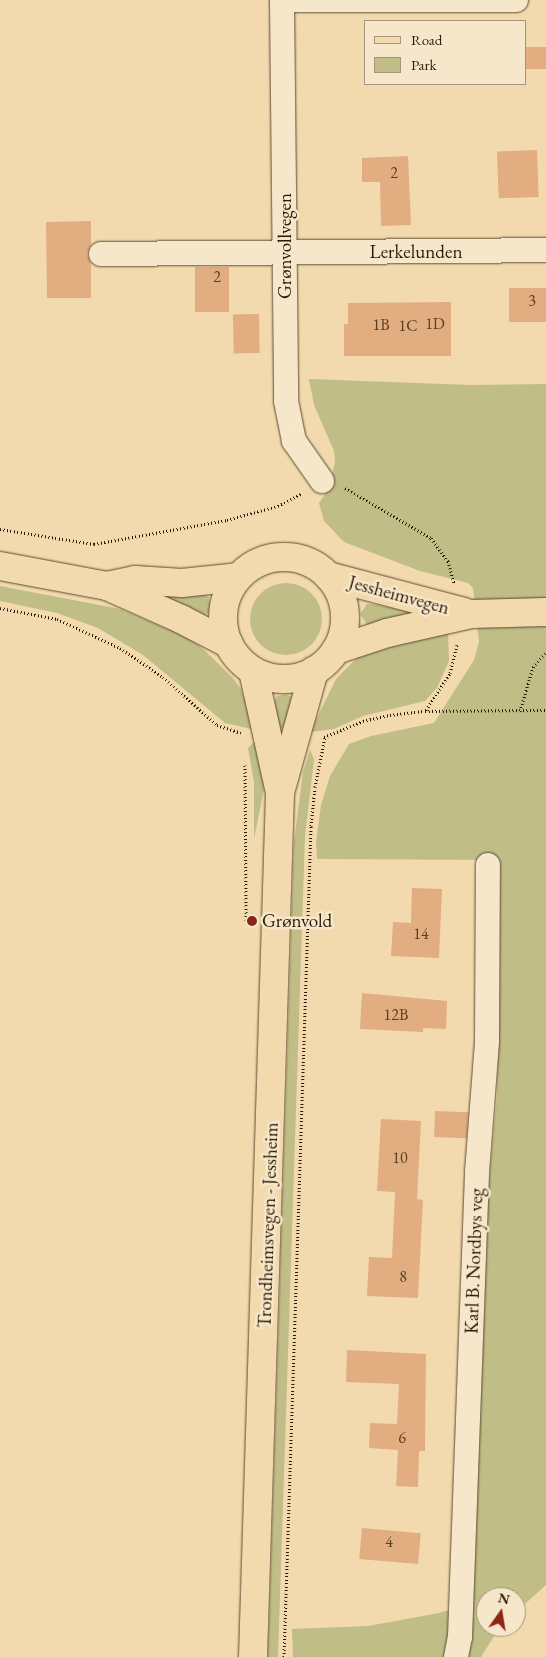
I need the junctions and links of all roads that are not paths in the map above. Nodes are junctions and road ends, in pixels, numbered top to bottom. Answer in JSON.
{"nodes":[{"id":1,"x":282,"y":0,"type":"edge"},
{"id":2,"x":516,"y":0,"type":"edge"},
{"id":3,"x":546,"y":250,"type":"edge"},
{"id":4,"x":286,"y":252,"type":"junction"},
{"id":5,"x":101,"y":254,"type":"dead end"},
{"id":6,"x":322,"y":481,"type":"road end"},
{"id":7,"x":0,"y":566,"type":"edge"},
{"id":8,"x":328,"y":576,"type":"junction"},
{"id":9,"x":238,"y":577,"type":"junction"},
{"id":10,"x":108,"y":586,"type":"junction"},
{"id":11,"x":546,"y":612,"type":"edge"},
{"id":12,"x":470,"y":614,"type":"junction"},
{"id":13,"x":229,"y":644,"type":"junction"},
{"id":14,"x":336,"y":650,"type":"junction"},
{"id":15,"x":253,"y":671,"type":"junction"},
{"id":16,"x":314,"y":671,"type":"junction"},
{"id":17,"x":280,"y":793,"type":"junction"},
{"id":18,"x":488,"y":865,"type":"dead end"},
{"id":19,"x":253,"y":1657,"type":"edge"},
{"id":20,"x":456,"y":1657,"type":"edge"}],
"edges":[{"from":1,"to":2,"type":"street"},
{"from":1,"to":4,"type":"street","name":"Grønvollvegen"},
{"from":3,"to":4,"type":"street","name":"Lerkelunden"},
{"from":4,"to":5,"type":"street","name":"Lerkelunden"},
{"from":4,"to":6,"type":"street","name":"Grønvollvegen"},
{"from":7,"to":10,"type":"main road"},
{"from":8,"to":9,"type":"main road"},
{"from":8,"to":12,"type":"main road","name":"Jessheimvegen"},
{"from":8,"to":14,"type":"main road"},
{"from":9,"to":10,"type":"main road"},
{"from":9,"to":13,"type":"main road"},
{"from":10,"to":13,"type":"main road"},
{"from":11,"to":12,"type":"main road","name":"Jessheimvegen"},
{"from":12,"to":14,"type":"main road","name":"Jessheimvegen"},
{"from":13,"to":15,"type":"main road"},
{"from":14,"to":16,"type":"main road"},
{"from":15,"to":16,"type":"main road"},
{"from":15,"to":17,"type":"main road","name":"Trondheimsvegen - Jessheim"},
{"from":16,"to":17,"type":"main road","name":"Trondheimsvegen - Jessheim"},
{"from":17,"to":19,"type":"main road","name":"Trondheimsvegen - Jessheim"},
{"from":18,"to":20,"type":"street","name":"Karl B. Nordbys veg"}]}
